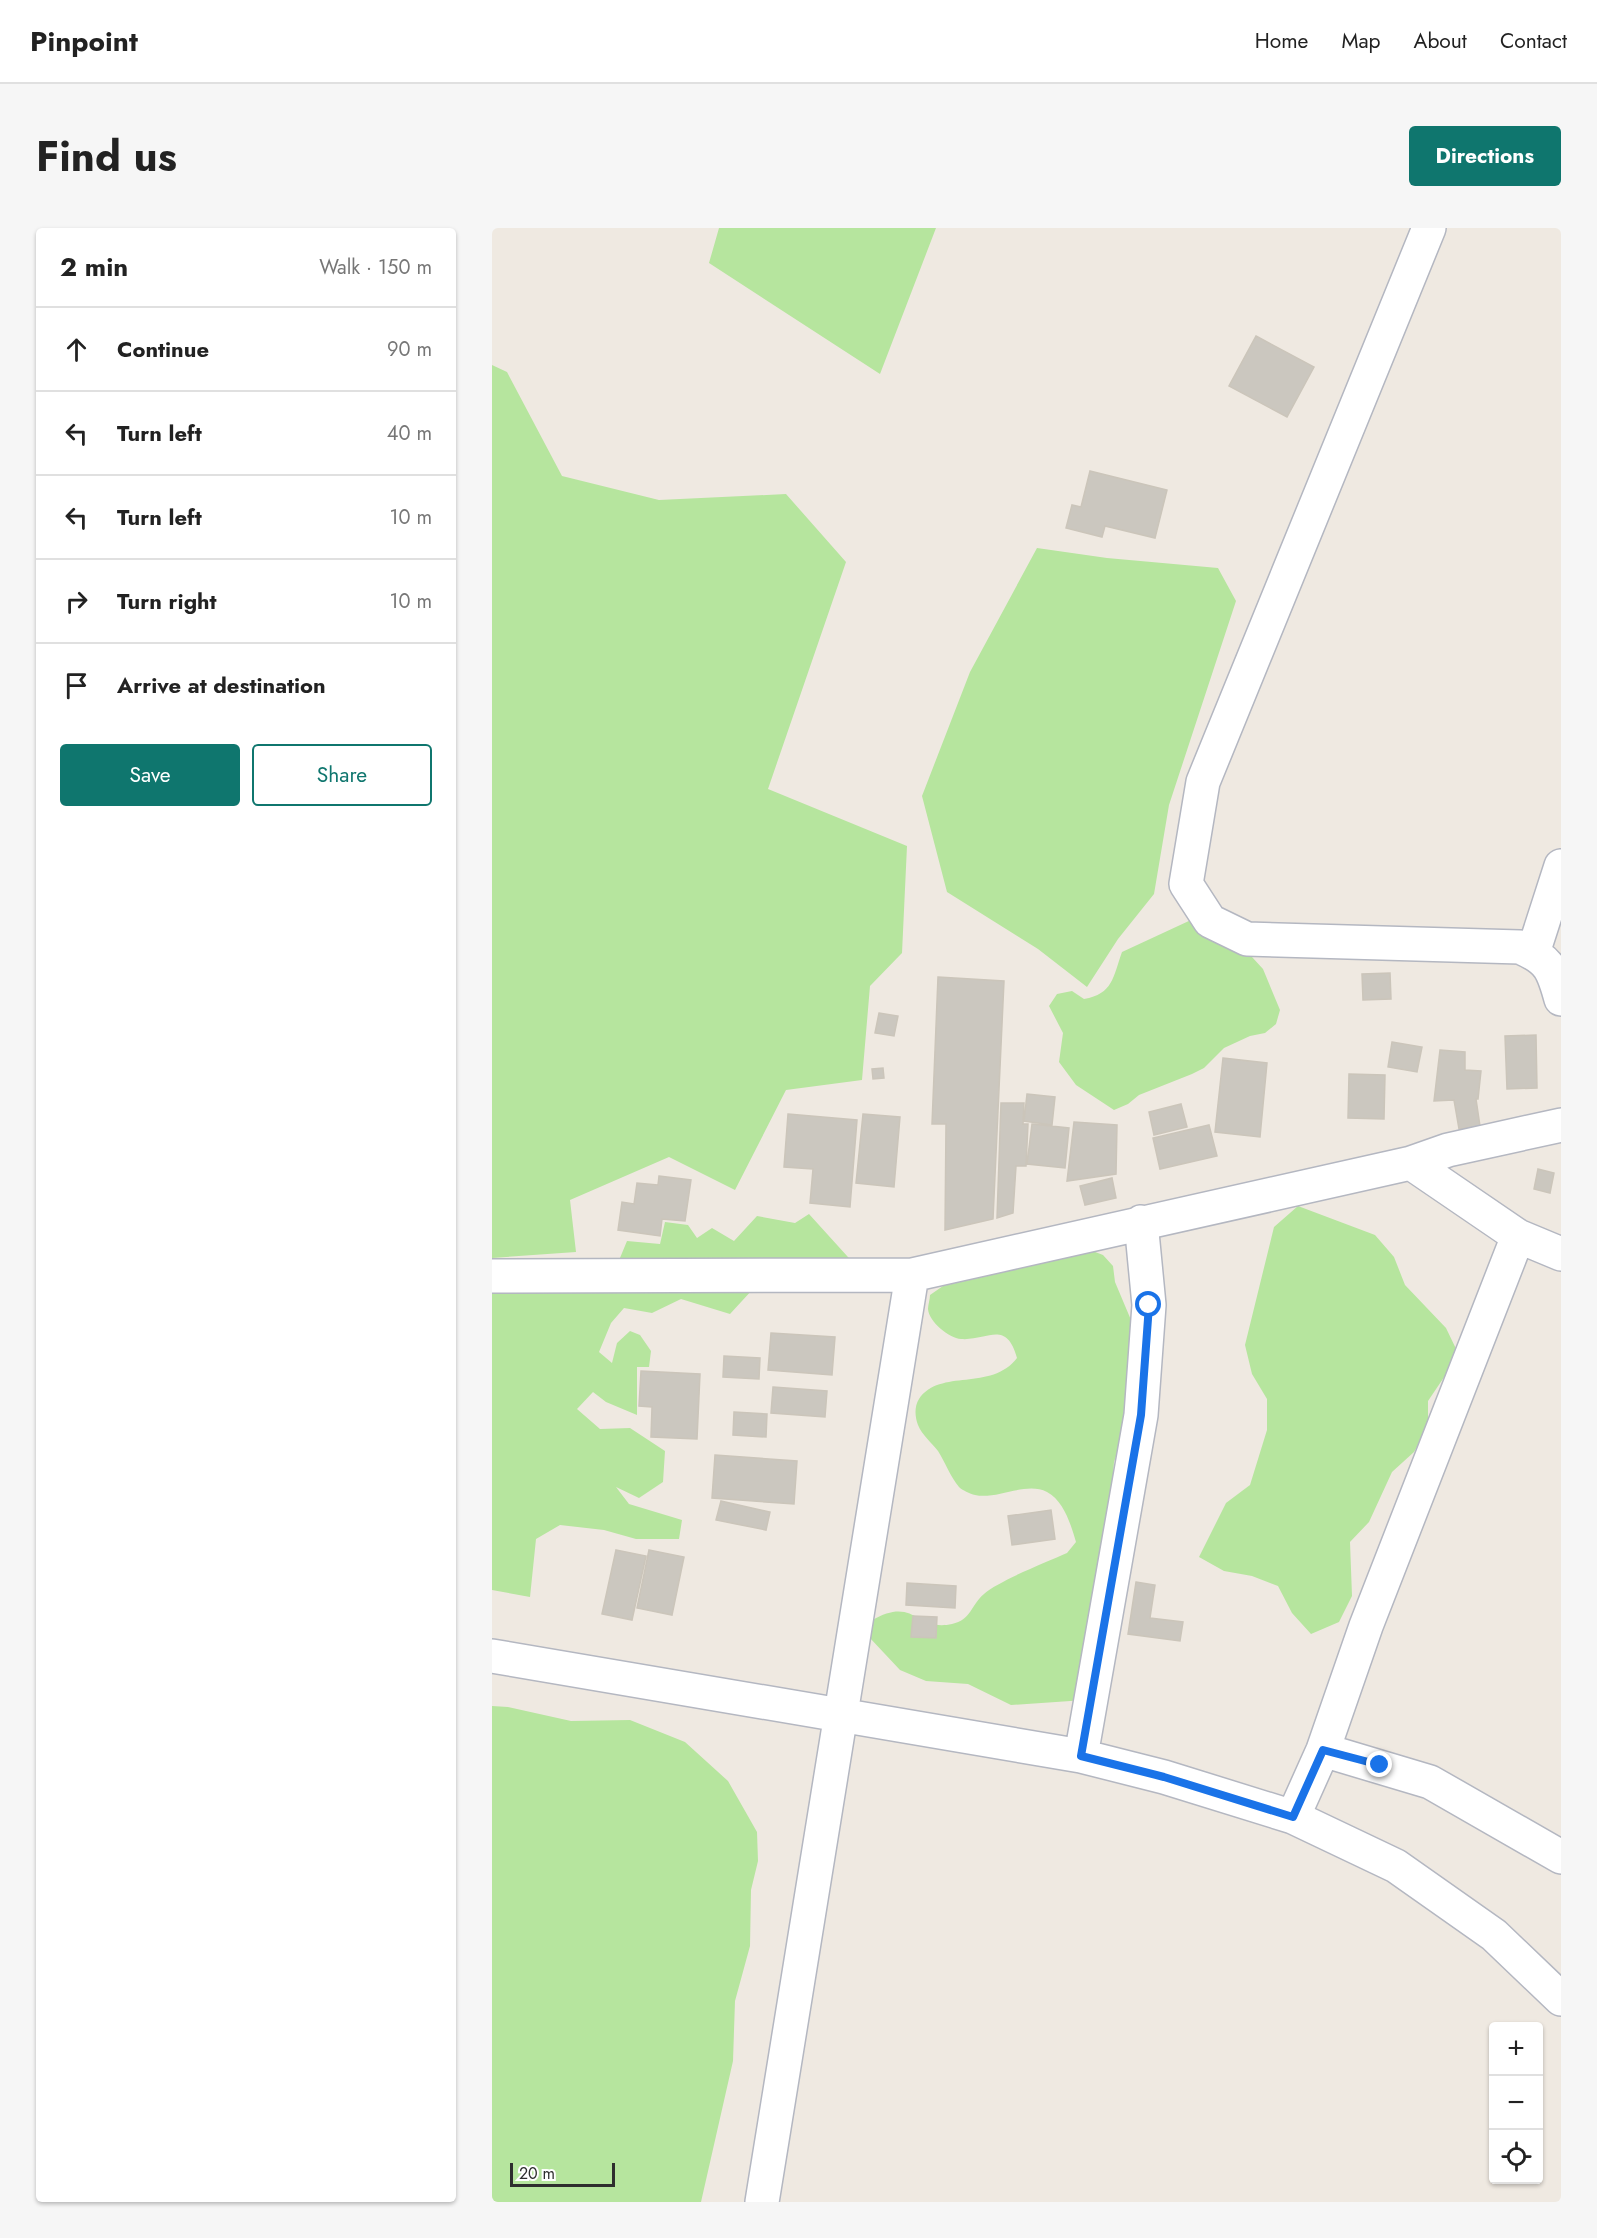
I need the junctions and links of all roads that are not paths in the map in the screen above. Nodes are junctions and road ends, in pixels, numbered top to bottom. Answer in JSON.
{"nodes":[{"id":1,"x":1429,"y":228,"type":"edge"},
{"id":2,"x":1561,"y":866,"type":"edge"},
{"id":3,"x":1533,"y":953,"type":"junction"},
{"id":4,"x":1561,"y":999,"type":"edge"},
{"id":5,"x":1561,"y":1125,"type":"edge"},
{"id":6,"x":1411,"y":1163,"type":"junction"},
{"id":7,"x":1141,"y":1222,"type":"junction"},
{"id":8,"x":1518,"y":1236,"type":"junction"},
{"id":9,"x":1561,"y":1254,"type":"edge"},
{"id":10,"x":912,"y":1275,"type":"junction"},
{"id":11,"x":492,"y":1276,"type":"edge"},
{"id":12,"x":492,"y":1656,"type":"edge"},
{"id":13,"x":842,"y":1716,"type":"junction"},
{"id":14,"x":1323,"y":1750,"type":"junction"},
{"id":15,"x":1081,"y":1756,"type":"junction"},
{"id":16,"x":1293,"y":1817,"type":"junction"},
{"id":17,"x":1561,"y":1857,"type":"edge"},
{"id":18,"x":1561,"y":1999,"type":"edge"},
{"id":19,"x":762,"y":2202,"type":"edge"}],
"edges":[{"from":1,"to":3,"type":"street"},
{"from":2,"to":3,"type":"street"},
{"from":3,"to":4,"type":"street"},
{"from":5,"to":6,"type":"street"},
{"from":6,"to":7,"type":"street"},
{"from":6,"to":8,"type":"street"},
{"from":7,"to":10,"type":"street"},
{"from":7,"to":15,"type":"street"},
{"from":8,"to":9,"type":"street"},
{"from":8,"to":14,"type":"street"},
{"from":10,"to":11,"type":"street"},
{"from":10,"to":13,"type":"street"},
{"from":12,"to":13,"type":"street"},
{"from":13,"to":15,"type":"street"},
{"from":13,"to":19,"type":"street"},
{"from":14,"to":16,"type":"street"},
{"from":14,"to":17,"type":"street"},
{"from":15,"to":16,"type":"street"},
{"from":16,"to":18,"type":"street"}]}
